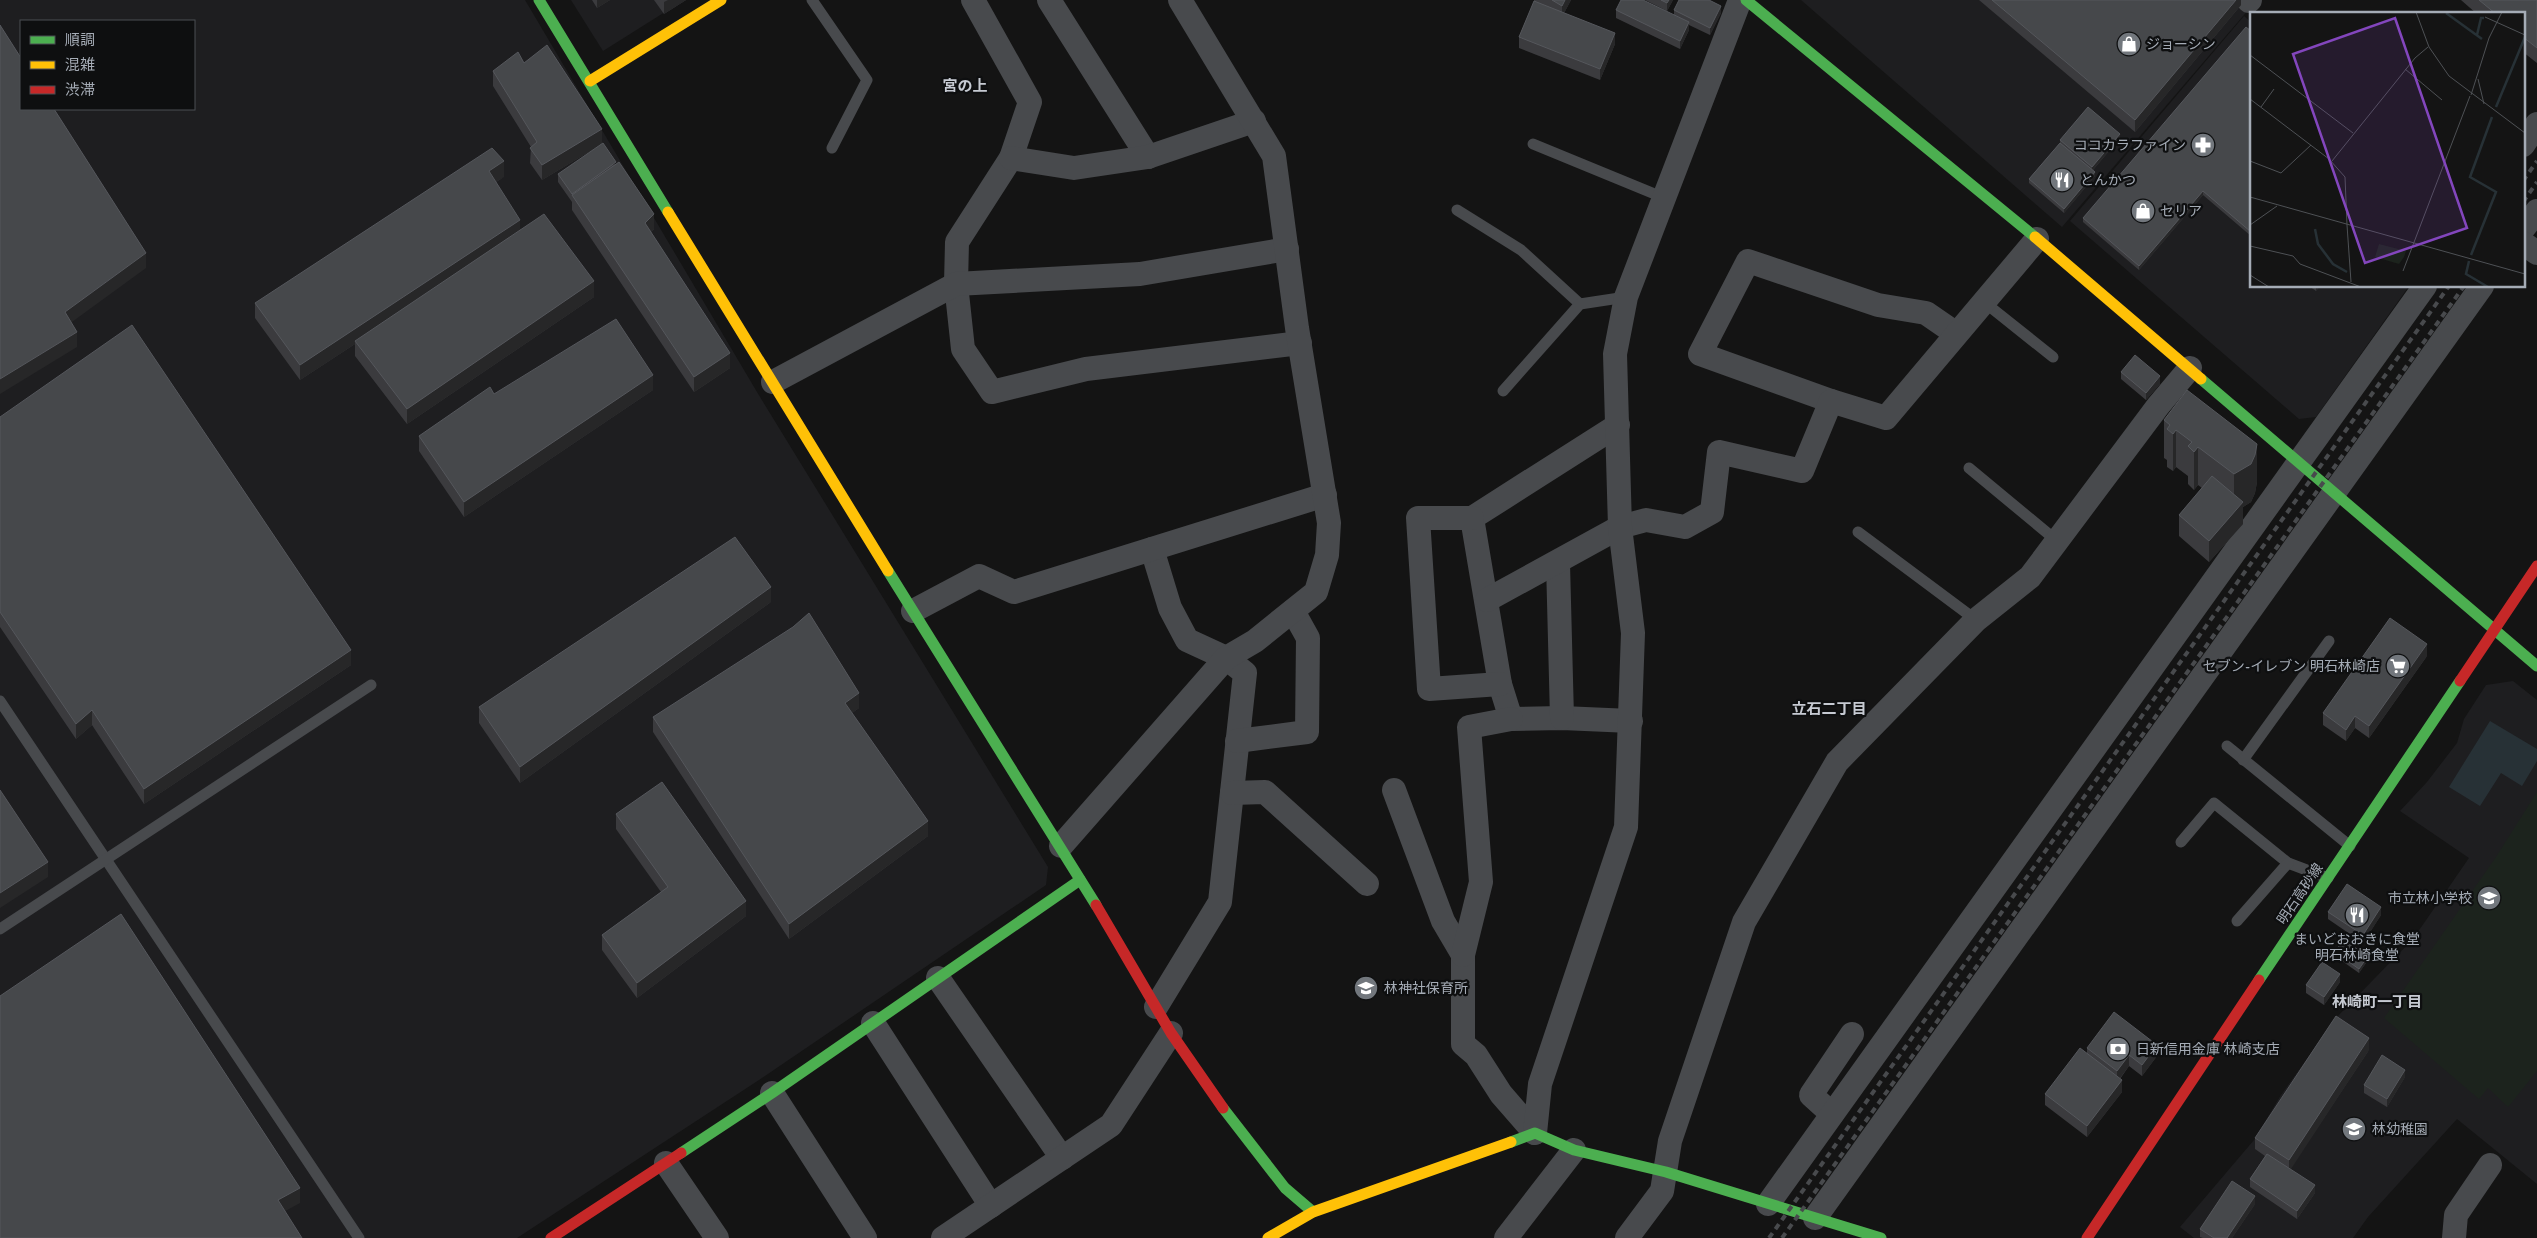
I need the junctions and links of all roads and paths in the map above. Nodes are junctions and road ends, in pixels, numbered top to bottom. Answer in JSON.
{"nodes":[{"id":1,"x":539,"y":0,"type":"edge"},
{"id":2,"x":721,"y":0,"type":"edge"},
{"id":3,"x":812,"y":0,"type":"edge"},
{"id":4,"x":973,"y":0,"type":"edge"},
{"id":5,"x":1049,"y":0,"type":"edge"},
{"id":6,"x":1180,"y":0,"type":"edge"},
{"id":7,"x":1740,"y":0,"type":"edge"},
{"id":8,"x":1746,"y":0,"type":"edge"},
{"id":9,"x":590,"y":81,"type":"junction"},
{"id":10,"x":1254,"y":121,"type":"junction"},
{"id":11,"x":2537,"y":124,"type":"edge"},
{"id":12,"x":1533,"y":144,"type":"dead end"},
{"id":13,"x":2524,"y":144,"type":"edge"},
{"id":14,"x":832,"y":148,"type":"dead end"},
{"id":15,"x":1148,"y":157,"type":"junction"},
{"id":16,"x":1011,"y":158,"type":"junction"},
{"id":17,"x":1662,"y":197,"type":"junction"},
{"id":18,"x":1457,"y":210,"type":"dead end"},
{"id":19,"x":2537,"y":211,"type":"edge"},
{"id":20,"x":2524,"y":228,"type":"edge"},
{"id":21,"x":2037,"y":238,"type":"junction"},
{"id":22,"x":2524,"y":244,"type":"edge"},
{"id":23,"x":1286,"y":249,"type":"junction"},
{"id":24,"x":2537,"y":253,"type":"edge"},
{"id":25,"x":956,"y":284,"type":"junction"},
{"id":26,"x":2424,"y":288,"type":"edge"},
{"id":27,"x":2481,"y":288,"type":"edge"},
{"id":28,"x":1626,"y":297,"type":"junction"},
{"id":29,"x":1984,"y":302,"type":"junction"},
{"id":30,"x":1580,"y":304,"type":"junction"},
{"id":31,"x":1955,"y":333,"type":"junction"},
{"id":32,"x":1300,"y":342,"type":"junction"},
{"id":33,"x":2053,"y":357,"type":"dead end"},
{"id":34,"x":2190,"y":368,"type":"junction"},
{"id":35,"x":773,"y":382,"type":"junction"},
{"id":36,"x":1503,"y":391,"type":"dead end"},
{"id":37,"x":1831,"y":401,"type":"junction"},
{"id":38,"x":1618,"y":425,"type":"junction"},
{"id":39,"x":2299,"y":464,"type":"junction"},
{"id":40,"x":1969,"y":468,"type":"dead end"},
{"id":41,"x":2334,"y":493,"type":"junction"},
{"id":42,"x":1325,"y":495,"type":"junction"},
{"id":43,"x":1472,"y":518,"type":"junction"},
{"id":44,"x":1620,"y":527,"type":"junction"},
{"id":45,"x":1858,"y":532,"type":"dead end"},
{"id":46,"x":2057,"y":541,"type":"junction"},
{"id":47,"x":1152,"y":550,"type":"junction"},
{"id":48,"x":1558,"y":563,"type":"junction"},
{"id":49,"x":2537,"y":566,"type":"edge"},
{"id":50,"x":1487,"y":600,"type":"junction"},
{"id":51,"x":913,"y":611,"type":"junction"},
{"id":52,"x":1293,"y":611,"type":"junction"},
{"id":53,"x":1976,"y":620,"type":"junction"},
{"id":54,"x":2495,"y":630,"type":"junction"},
{"id":55,"x":2329,"y":640,"type":"dead end"},
{"id":56,"x":1226,"y":658,"type":"junction"},
{"id":57,"x":2537,"y":666,"type":"edge"},
{"id":58,"x":1500,"y":684,"type":"junction"},
{"id":59,"x":371,"y":685,"type":"dead end"},
{"id":60,"x":0,"y":701,"type":"edge"},
{"id":61,"x":1562,"y":718,"type":"junction"},
{"id":62,"x":1511,"y":720,"type":"junction"},
{"id":63,"x":1631,"y":721,"type":"junction"},
{"id":64,"x":1237,"y":742,"type":"junction"},
{"id":65,"x":2227,"y":746,"type":"dead end"},
{"id":66,"x":2243,"y":760,"type":"junction"},
{"id":67,"x":1394,"y":790,"type":"dead end"},
{"id":68,"x":1232,"y":793,"type":"junction"},
{"id":69,"x":2181,"y":842,"type":"dead end"},
{"id":70,"x":1061,"y":846,"type":"junction"},
{"id":71,"x":2350,"y":846,"type":"junction"},
{"id":72,"x":105,"y":860,"type":"junction"},
{"id":73,"x":2288,"y":863,"type":"junction"},
{"id":74,"x":2328,"y":878,"type":"junction"},
{"id":75,"x":1080,"y":880,"type":"junction"},
{"id":76,"x":1367,"y":884,"type":"dead end"},
{"id":77,"x":2237,"y":920,"type":"dead end"},
{"id":78,"x":0,"y":929,"type":"edge"},
{"id":79,"x":1463,"y":955,"type":"junction"},
{"id":80,"x":938,"y":978,"type":"junction"},
{"id":81,"x":1156,"y":1007,"type":"junction"},
{"id":82,"x":873,"y":1023,"type":"junction"},
{"id":83,"x":1170,"y":1033,"type":"junction"},
{"id":84,"x":1852,"y":1034,"type":"dead end"},
{"id":85,"x":772,"y":1093,"type":"junction"},
{"id":86,"x":1832,"y":1114,"type":"junction"},
{"id":87,"x":1535,"y":1132,"type":"junction"},
{"id":88,"x":1574,"y":1150,"type":"junction"},
{"id":89,"x":1062,"y":1158,"type":"junction"},
{"id":90,"x":666,"y":1163,"type":"junction"},
{"id":91,"x":2490,"y":1165,"type":"dead end"},
{"id":92,"x":1666,"y":1172,"type":"junction"},
{"id":93,"x":1768,"y":1204,"type":"junction"},
{"id":94,"x":991,"y":1206,"type":"junction"},
{"id":95,"x":1313,"y":1212,"type":"junction"},
{"id":96,"x":1815,"y":1218,"type":"junction"},
{"id":97,"x":359,"y":1238,"type":"edge"},
{"id":98,"x":551,"y":1238,"type":"edge"},
{"id":99,"x":717,"y":1238,"type":"edge"},
{"id":100,"x":865,"y":1238,"type":"edge"},
{"id":101,"x":943,"y":1238,"type":"edge"},
{"id":102,"x":1268,"y":1238,"type":"edge"},
{"id":103,"x":1506,"y":1238,"type":"edge"},
{"id":104,"x":1627,"y":1238,"type":"edge"},
{"id":105,"x":1881,"y":1238,"type":"edge"},
{"id":106,"x":2087,"y":1238,"type":"edge"},
{"id":107,"x":2454,"y":1238,"type":"edge"}],
"edges":[{"from":1,"to":9,"type":"street"},
{"from":2,"to":9,"type":"street"},
{"from":3,"to":14,"type":"lane"},
{"from":4,"to":16,"type":"street"},
{"from":5,"to":15,"type":"street"},
{"from":6,"to":10,"type":"street"},
{"from":7,"to":17,"type":"street"},
{"from":8,"to":21,"type":"street"},
{"from":9,"to":35,"type":"street"},
{"from":10,"to":15,"type":"street"},
{"from":10,"to":23,"type":"street"},
{"from":11,"to":13,"type":"street"},
{"from":12,"to":17,"type":"lane"},
{"from":15,"to":16,"type":"street"},
{"from":16,"to":25,"type":"street"},
{"from":17,"to":28,"type":"street"},
{"from":18,"to":30,"type":"lane"},
{"from":19,"to":20,"type":"street"},
{"from":21,"to":29,"type":"street"},
{"from":21,"to":34,"type":"street"},
{"from":22,"to":24,"type":"street"},
{"from":23,"to":25,"type":"street"},
{"from":23,"to":32,"type":"street"},
{"from":25,"to":32,"type":"street"},
{"from":25,"to":35,"type":"street"},
{"from":26,"to":39,"type":"street"},
{"from":27,"to":41,"type":"street"},
{"from":28,"to":30,"type":"lane"},
{"from":28,"to":38,"type":"street"},
{"from":29,"to":31,"type":"street"},
{"from":29,"to":33,"type":"lane"},
{"from":30,"to":36,"type":"lane"},
{"from":31,"to":37,"type":"street"},
{"from":31,"to":37,"type":"street"},
{"from":32,"to":42,"type":"street"},
{"from":34,"to":39,"type":"street"},
{"from":34,"to":46,"type":"street"},
{"from":35,"to":51,"type":"street"},
{"from":37,"to":44,"type":"street"},
{"from":38,"to":43,"type":"street"},
{"from":38,"to":44,"type":"street"},
{"from":39,"to":41,"type":"street"},
{"from":39,"to":86,"type":"street"},
{"from":40,"to":46,"type":"lane"},
{"from":41,"to":54,"type":"street"},
{"from":41,"to":96,"type":"street"},
{"from":42,"to":47,"type":"street"},
{"from":42,"to":52,"type":"street"},
{"from":43,"to":50,"type":"street"},
{"from":43,"to":58,"type":"street"},
{"from":44,"to":48,"type":"street"},
{"from":44,"to":63,"type":"street"},
{"from":45,"to":53,"type":"lane"},
{"from":46,"to":53,"type":"street"},
{"from":47,"to":51,"type":"street"},
{"from":47,"to":56,"type":"street"},
{"from":48,"to":50,"type":"street"},
{"from":48,"to":61,"type":"street"},
{"from":49,"to":54,"type":"street","name":"明石高砂線"},
{"from":50,"to":58,"type":"street"},
{"from":51,"to":70,"type":"street"},
{"from":52,"to":56,"type":"street"},
{"from":52,"to":64,"type":"street"},
{"from":53,"to":92,"type":"street"},
{"from":54,"to":57,"type":"street"},
{"from":54,"to":71,"type":"street","name":"明石高砂線"},
{"from":55,"to":66,"type":"lane"},
{"from":56,"to":64,"type":"street"},
{"from":56,"to":70,"type":"street"},
{"from":58,"to":62,"type":"street"},
{"from":59,"to":72,"type":"lane"},
{"from":60,"to":72,"type":"lane"},
{"from":61,"to":62,"type":"street"},
{"from":61,"to":63,"type":"street"},
{"from":62,"to":79,"type":"street"},
{"from":63,"to":87,"type":"street"},
{"from":64,"to":68,"type":"street"},
{"from":65,"to":66,"type":"lane"},
{"from":66,"to":71,"type":"lane"},
{"from":67,"to":79,"type":"street"},
{"from":68,"to":76,"type":"street"},
{"from":68,"to":81,"type":"street"},
{"from":69,"to":73,"type":"lane"},
{"from":70,"to":75,"type":"street"},
{"from":71,"to":74,"type":"street","name":"明石高砂線"},
{"from":72,"to":78,"type":"lane"},
{"from":72,"to":97,"type":"lane"},
{"from":73,"to":74,"type":"lane"},
{"from":73,"to":77,"type":"lane"},
{"from":74,"to":106,"type":"street","name":"明石高砂線"},
{"from":75,"to":80,"type":"street"},
{"from":75,"to":81,"type":"street"},
{"from":79,"to":87,"type":"street"},
{"from":80,"to":82,"type":"street"},
{"from":80,"to":89,"type":"street"},
{"from":81,"to":83,"type":"street"},
{"from":82,"to":85,"type":"street"},
{"from":82,"to":94,"type":"street"},
{"from":83,"to":89,"type":"street"},
{"from":83,"to":95,"type":"street"},
{"from":84,"to":86,"type":"street"},
{"from":85,"to":90,"type":"street"},
{"from":85,"to":100,"type":"street"},
{"from":86,"to":93,"type":"street"},
{"from":87,"to":88,"type":"street"},
{"from":87,"to":95,"type":"street"},
{"from":88,"to":92,"type":"street"},
{"from":88,"to":103,"type":"street"},
{"from":89,"to":94,"type":"street"},
{"from":90,"to":98,"type":"street"},
{"from":90,"to":99,"type":"street"},
{"from":91,"to":107,"type":"street"},
{"from":92,"to":93,"type":"street"},
{"from":92,"to":104,"type":"street"},
{"from":93,"to":96,"type":"street"},
{"from":94,"to":101,"type":"street"},
{"from":95,"to":102,"type":"street"},
{"from":96,"to":105,"type":"street"}]}
